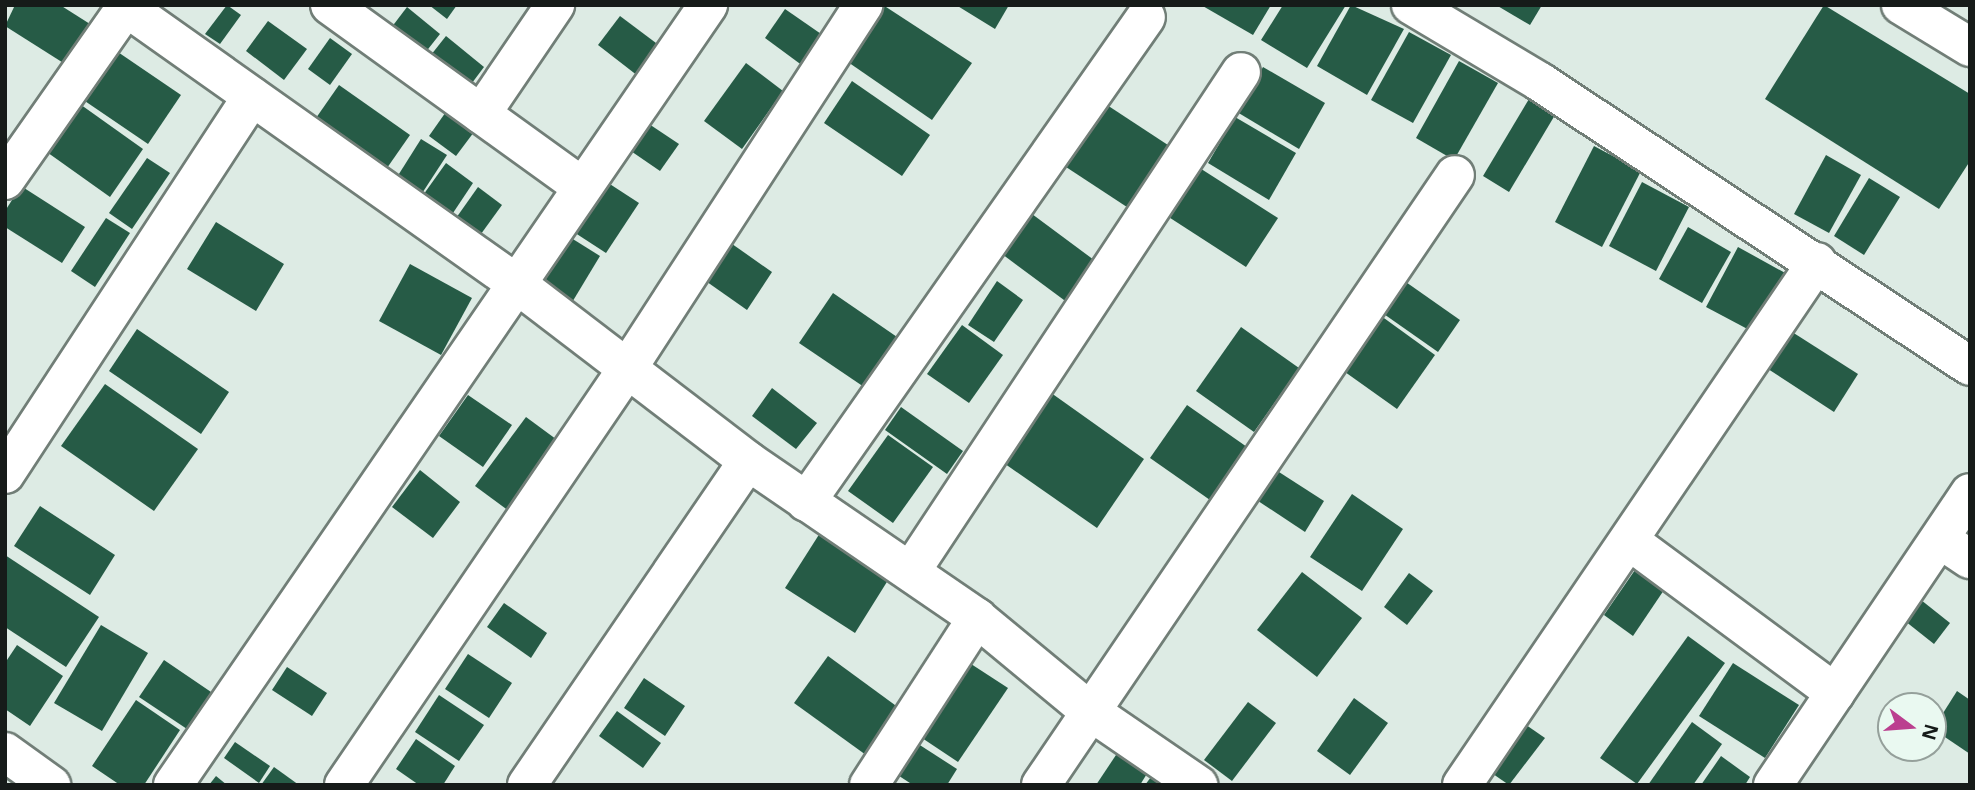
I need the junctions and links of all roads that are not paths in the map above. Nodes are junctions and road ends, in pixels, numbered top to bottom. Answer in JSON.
{"nodes":[{"id":1,"x":330,"y":5,"type":"edge"},
{"id":2,"x":555,"y":5,"type":"edge"},
{"id":3,"x":708,"y":5,"type":"edge"},
{"id":4,"x":1411,"y":5,"type":"edge"},
{"id":5,"x":1901,"y":5,"type":"edge"},
{"id":6,"x":862,"y":6,"type":"edge"},
{"id":7,"x":140,"y":10,"type":"edge"},
{"id":8,"x":1146,"y":17,"type":"dead end"},
{"id":9,"x":1970,"y":47,"type":"edge"},
{"id":10,"x":1241,"y":72,"type":"dead end"},
{"id":11,"x":252,"y":97,"type":"junction"},
{"id":12,"x":481,"y":114,"type":"junction"},
{"id":13,"x":1455,"y":176,"type":"dead end"},
{"id":14,"x":5,"y":180,"type":"edge"},
{"id":15,"x":581,"y":186,"type":"junction"},
{"id":16,"x":1817,"y":262,"type":"junction"},
{"id":17,"x":514,"y":282,"type":"junction"},
{"id":18,"x":1970,"y":366,"type":"edge"},
{"id":19,"x":627,"y":369,"type":"junction"},
{"id":20,"x":748,"y":461,"type":"junction"},
{"id":21,"x":5,"y":474,"type":"edge"},
{"id":22,"x":1970,"y":493,"type":"edge"},
{"id":23,"x":806,"y":502,"type":"junction"},
{"id":24,"x":1631,"y":542,"type":"junction"},
{"id":25,"x":1955,"y":549,"type":"edge"},
{"id":26,"x":911,"y":571,"type":"junction"},
{"id":27,"x":978,"y":618,"type":"junction"},
{"id":28,"x":1835,"y":693,"type":"junction"},
{"id":29,"x":1087,"y":709,"type":"junction"},
{"id":30,"x":5,"y":752,"type":"edge"},
{"id":31,"x":51,"y":785,"type":"edge"},
{"id":32,"x":173,"y":785,"type":"edge"},
{"id":33,"x":344,"y":785,"type":"edge"},
{"id":34,"x":527,"y":785,"type":"edge"},
{"id":35,"x":869,"y":785,"type":"edge"},
{"id":36,"x":1041,"y":785,"type":"edge"},
{"id":37,"x":1198,"y":785,"type":"edge"},
{"id":38,"x":1462,"y":785,"type":"edge"},
{"id":39,"x":1773,"y":785,"type":"edge"}],
"edges":[{"from":1,"to":12,"type":"street"},
{"from":2,"to":12,"type":"street"},
{"from":3,"to":15,"type":"street"},
{"from":4,"to":16,"type":"street"},
{"from":5,"to":9,"type":"street"},
{"from":6,"to":19,"type":"street"},
{"from":7,"to":11,"type":"street"},
{"from":7,"to":14,"type":"street"},
{"from":8,"to":23,"type":"street"},
{"from":10,"to":26,"type":"street"},
{"from":11,"to":17,"type":"street"},
{"from":11,"to":21,"type":"street"},
{"from":12,"to":15,"type":"street"},
{"from":13,"to":29,"type":"street"},
{"from":15,"to":17,"type":"street"},
{"from":16,"to":18,"type":"street"},
{"from":16,"to":24,"type":"street"},
{"from":17,"to":19,"type":"street"},
{"from":17,"to":32,"type":"street"},
{"from":19,"to":20,"type":"street"},
{"from":19,"to":33,"type":"street"},
{"from":20,"to":23,"type":"street"},
{"from":20,"to":34,"type":"street"},
{"from":22,"to":25,"type":"street"},
{"from":23,"to":26,"type":"street"},
{"from":24,"to":28,"type":"street"},
{"from":24,"to":38,"type":"street"},
{"from":25,"to":28,"type":"street"},
{"from":26,"to":27,"type":"street"},
{"from":27,"to":29,"type":"street"},
{"from":27,"to":35,"type":"street"},
{"from":28,"to":39,"type":"street"},
{"from":29,"to":36,"type":"street"},
{"from":29,"to":37,"type":"street"},
{"from":30,"to":31,"type":"street"}]}
